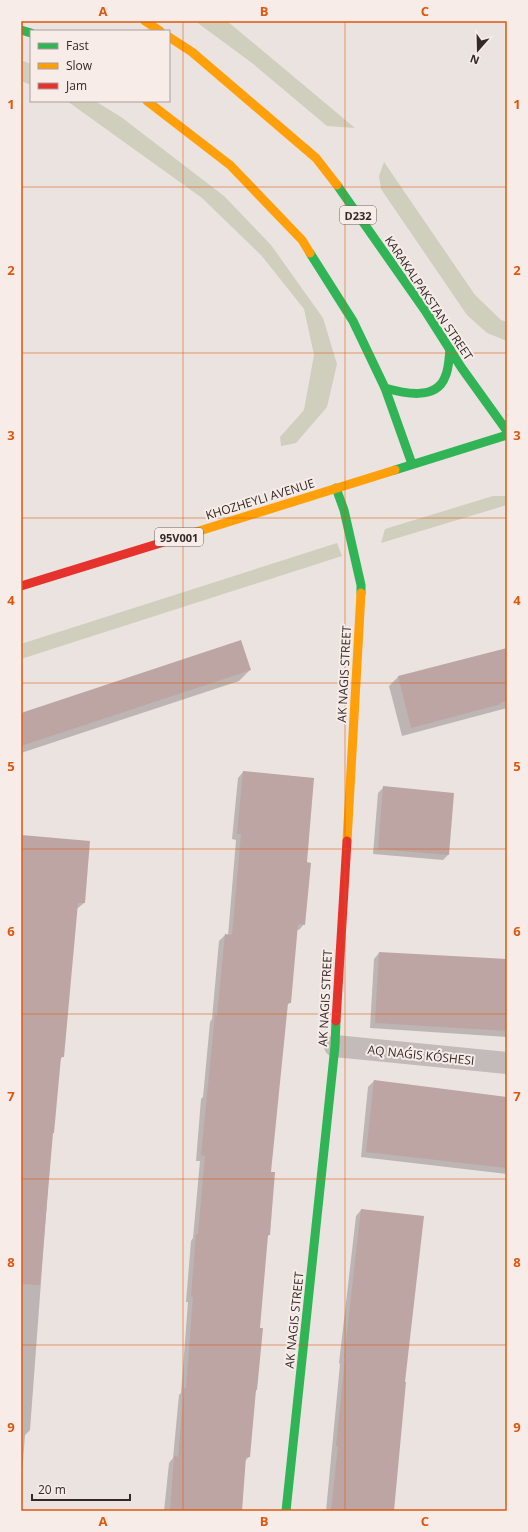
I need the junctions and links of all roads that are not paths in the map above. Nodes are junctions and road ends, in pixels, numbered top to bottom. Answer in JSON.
{"nodes":[{"id":1,"x":145,"y":21,"type":"edge"},
{"id":2,"x":158,"y":30,"type":"edge"},
{"id":3,"x":170,"y":38,"type":"edge"},
{"id":4,"x":148,"y":102,"type":"edge"},
{"id":5,"x":450,"y":350,"type":"junction"},
{"id":6,"x":385,"y":388,"type":"junction"},
{"id":7,"x":507,"y":430,"type":"edge"},
{"id":8,"x":507,"y":435,"type":"edge"},
{"id":9,"x":412,"y":464,"type":"junction"},
{"id":10,"x":336,"y":488,"type":"junction"},
{"id":11,"x":21,"y":586,"type":"edge"},
{"id":12,"x":335,"y":1046,"type":"junction"},
{"id":13,"x":507,"y":1064,"type":"edge"},
{"id":14,"x":286,"y":1511,"type":"edge"}],
"edges":[{"from":1,"to":2,"type":"main road"},
{"from":3,"to":5,"type":"main road","name":"KARAKALPAKSTAN STREET","number":"D232"},
{"from":4,"to":6,"type":"main road"},
{"from":5,"to":6,"type":"main road"},
{"from":5,"to":7,"type":"main road","name":"KARAKALPAKSTAN STREET","number":"D232"},
{"from":6,"to":9,"type":"main road"},
{"from":8,"to":9,"type":"main road","name":"KHOZHEYLI AVENUE"},
{"from":9,"to":10,"type":"main road","name":"KHOZHEYLI AVENUE","number":"95V001"},
{"from":10,"to":11,"type":"main road","name":"KHOZHEYLI AVENUE","number":"95V001"},
{"from":10,"to":12,"type":"main road","name":"AK NAGIS STREET"},
{"from":12,"to":13,"type":"street"},
{"from":12,"to":14,"type":"main road","name":"AK NAGIS STREET"}]}
